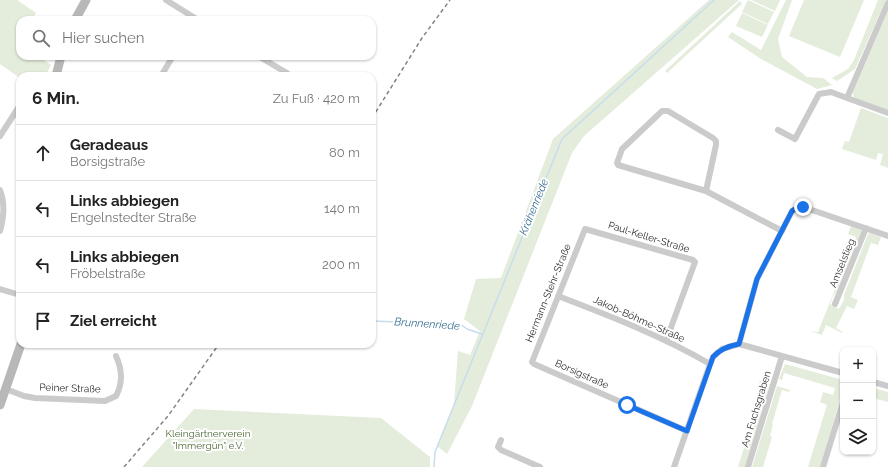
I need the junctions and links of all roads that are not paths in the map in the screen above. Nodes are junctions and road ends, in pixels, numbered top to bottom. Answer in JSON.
{"nodes":[{"id":1,"x":86,"y":0,"type":"edge"},
{"id":2,"x":166,"y":0,"type":"edge"},
{"id":3,"x":888,"y":3,"type":"edge"},
{"id":4,"x":77,"y":16,"type":"edge"},
{"id":5,"x":191,"y":16,"type":"edge"},
{"id":6,"x":60,"y":60,"type":"edge"},
{"id":7,"x":171,"y":60,"type":"edge"},
{"id":8,"x":265,"y":60,"type":"edge"},
{"id":9,"x":57,"y":72,"type":"edge"},
{"id":10,"x":163,"y":72,"type":"edge"},
{"id":11,"x":285,"y":72,"type":"edge"},
{"id":12,"x":847,"y":98,"type":"junction"},
{"id":13,"x":16,"y":111,"type":"edge"},
{"id":14,"x":888,"y":113,"type":"edge"},
{"id":15,"x":778,"y":130,"type":"dead end"},
{"id":16,"x":0,"y":136,"type":"edge"},
{"id":17,"x":0,"y":190,"type":"edge"},
{"id":18,"x":706,"y":191,"type":"junction"},
{"id":19,"x":866,"y":228,"type":"junction"},
{"id":20,"x":585,"y":229,"type":"joint"},
{"id":21,"x":0,"y":231,"type":"edge"},
{"id":22,"x":782,"y":231,"type":"junction"},
{"id":23,"x":888,"y":236,"type":"edge"},
{"id":24,"x":0,"y":289,"type":"edge"},
{"id":25,"x":16,"y":294,"type":"edge"},
{"id":26,"x":558,"y":296,"type":"junction"},
{"id":27,"x":835,"y":304,"type":"dead end"},
{"id":28,"x":666,"y":340,"type":"junction"},
{"id":29,"x":739,"y":344,"type":"junction"},
{"id":30,"x":20,"y":348,"type":"edge"},
{"id":31,"x":116,"y":356,"type":"dead end"},
{"id":32,"x":782,"y":356,"type":"junction"},
{"id":33,"x":534,"y":364,"type":"joint"},
{"id":34,"x":710,"y":364,"type":"junction"},
{"id":35,"x":840,"y":372,"type":"edge"},
{"id":36,"x":876,"y":383,"type":"edge"},
{"id":37,"x":888,"y":386,"type":"edge"},
{"id":38,"x":6,"y":389,"type":"junction"},
{"id":39,"x":0,"y":405,"type":"edge"},
{"id":40,"x":840,"y":412,"type":"edge"},
{"id":41,"x":687,"y":431,"type":"junction"},
{"id":42,"x":501,"y":440,"type":"dead end"},
{"id":43,"x":540,"y":467,"type":"edge"},
{"id":44,"x":674,"y":467,"type":"edge"},
{"id":45,"x":748,"y":467,"type":"edge"},
{"id":46,"x":823,"y":467,"type":"edge"}],
"edges":[{"from":1,"to":4,"type":"main road"},
{"from":2,"to":5,"type":"street"},
{"from":3,"to":12,"type":"street"},
{"from":6,"to":9,"type":"main road"},
{"from":7,"to":10,"type":"street"},
{"from":8,"to":11,"type":"street"},
{"from":12,"to":14,"type":"street"},
{"from":12,"to":15,"type":"street"},
{"from":13,"to":16,"type":"street"},
{"from":17,"to":21,"type":"street"},
{"from":18,"to":18,"type":"street"},
{"from":18,"to":22,"type":"street"},
{"from":19,"to":22,"type":"street"},
{"from":19,"to":23,"type":"street"},
{"from":19,"to":27,"type":"street","name":"Amselstieg"},
{"from":20,"to":26,"type":"street","name":"Hermann-Stehr-Straße"},
{"from":20,"to":28,"type":"street","name":"Paul-Keller-Straße"},
{"from":22,"to":29,"type":"street"},
{"from":24,"to":25,"type":"street"},
{"from":26,"to":28,"type":"street","name":"Jakob-Böhme-Straße"},
{"from":26,"to":33,"type":"street","name":"Hermann-Stehr-Straße"},
{"from":28,"to":34,"type":"street","name":"Jakob-Böhme-Straße"},
{"from":29,"to":32,"type":"street"},
{"from":29,"to":34,"type":"street"},
{"from":30,"to":38,"type":"main road"},
{"from":31,"to":38,"type":"street","name":"Peiner Straße"},
{"from":32,"to":35,"type":"street"},
{"from":32,"to":45,"type":"street","name":"Am Fuchsgraben"},
{"from":33,"to":41,"type":"street","name":"Borsigstraße"},
{"from":34,"to":41,"type":"street"},
{"from":36,"to":37,"type":"street"},
{"from":38,"to":39,"type":"main road"},
{"from":40,"to":46,"type":"street"},
{"from":41,"to":44,"type":"street"},
{"from":42,"to":43,"type":"street"}]}
